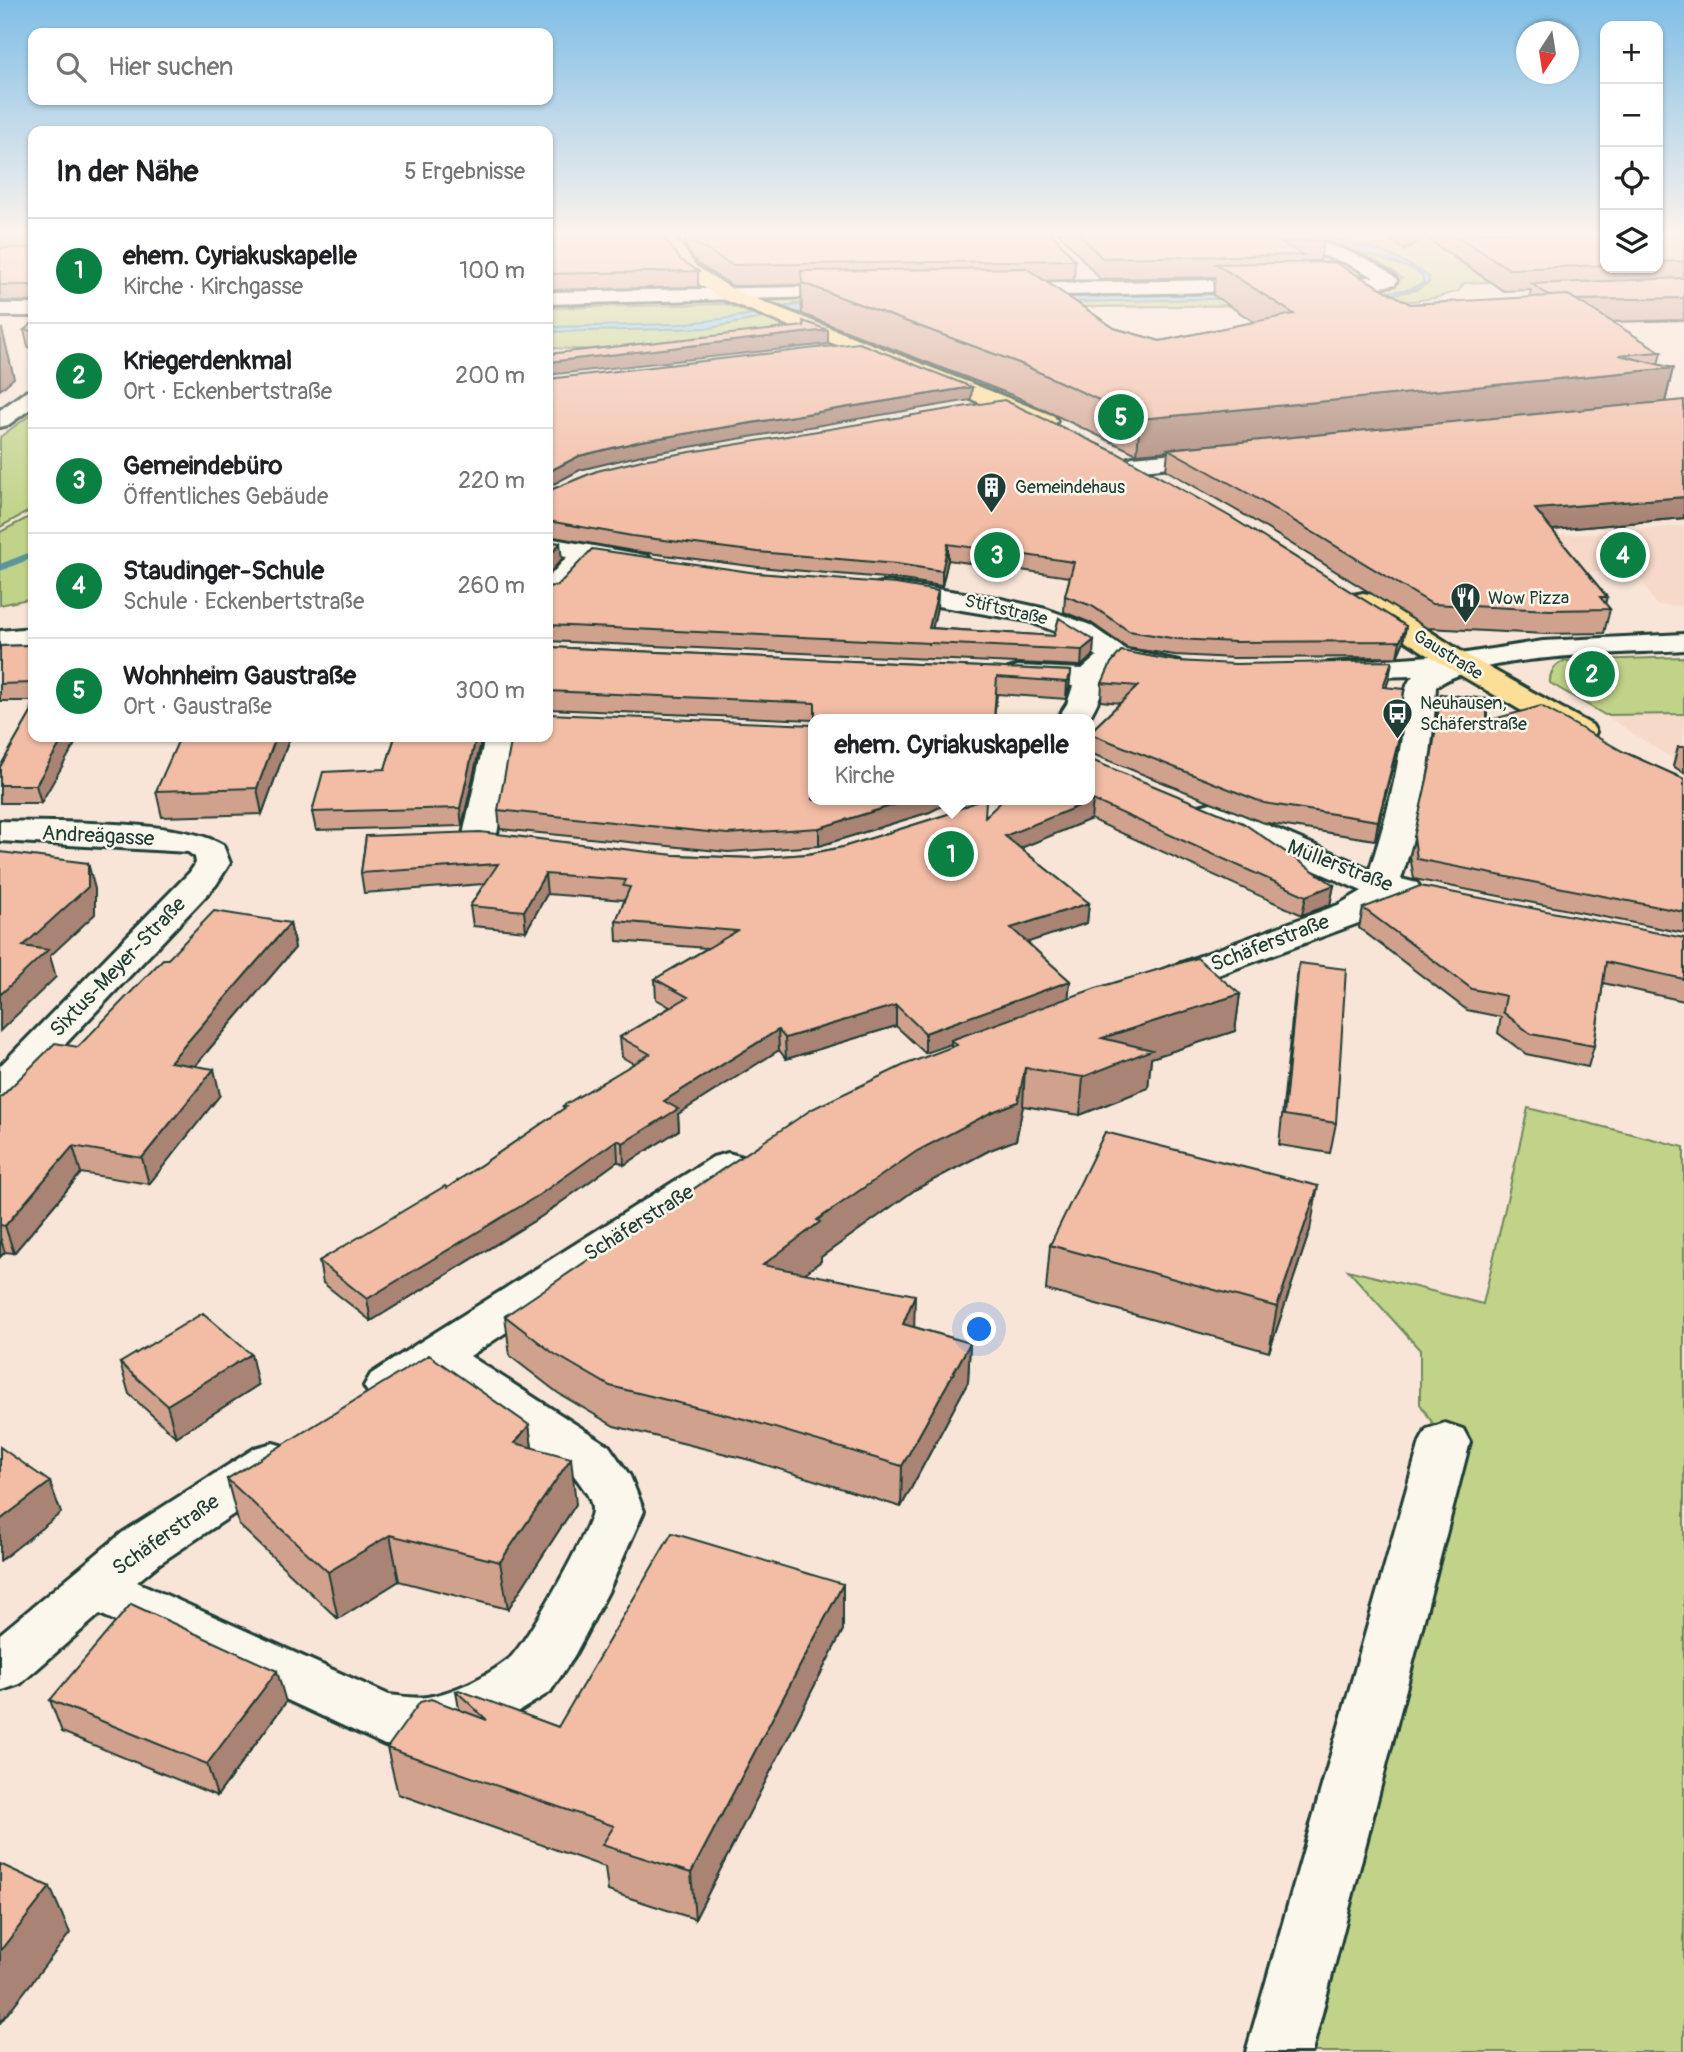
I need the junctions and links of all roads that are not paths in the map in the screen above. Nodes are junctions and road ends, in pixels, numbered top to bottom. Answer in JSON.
{"nodes":[{"id":1,"x":812,"y":328,"type":"edge"},
{"id":2,"x":864,"y":348,"type":"junction"},
{"id":3,"x":823,"y":352,"type":"edge"},
{"id":4,"x":28,"y":400,"type":"edge"},
{"id":5,"x":1008,"y":404,"type":"junction"},
{"id":6,"x":967,"y":411,"type":"edge"},
{"id":7,"x":0,"y":420,"type":"edge"},
{"id":8,"x":1063,"y":429,"type":"edge"},
{"id":9,"x":1110,"y":452,"type":"edge"},
{"id":10,"x":1237,"y":454,"type":"edge"},
{"id":11,"x":1133,"y":464,"type":"junction"},
{"id":12,"x":1169,"y":484,"type":"edge"},
{"id":13,"x":553,"y":547,"type":"edge"},
{"id":14,"x":585,"y":554,"type":"junction"},
{"id":15,"x":670,"y":566,"type":"edge"},
{"id":16,"x":855,"y":587,"type":"edge"},
{"id":17,"x":553,"y":588,"type":"edge"},
{"id":18,"x":1346,"y":591,"type":"edge"},
{"id":19,"x":28,"y":636,"type":"edge"},
{"id":20,"x":0,"y":639,"type":"edge"},
{"id":21,"x":1684,"y":642,"type":"edge"},
{"id":22,"x":1117,"y":657,"type":"junction"},
{"id":23,"x":1460,"y":663,"type":"junction"},
{"id":24,"x":1194,"y":669,"type":"edge"},
{"id":25,"x":1316,"y":670,"type":"edge"},
{"id":26,"x":992,"y":673,"type":"edge"},
{"id":27,"x":1089,"y":678,"type":"junction"},
{"id":28,"x":1075,"y":714,"type":"edge"},
{"id":29,"x":499,"y":742,"type":"edge"},
{"id":30,"x":1605,"y":745,"type":"edge"},
{"id":31,"x":1182,"y":801,"type":"edge"},
{"id":32,"x":0,"y":831,"type":"edge"},
{"id":33,"x":479,"y":841,"type":"edge"},
{"id":34,"x":197,"y":843,"type":"joint"},
{"id":35,"x":1382,"y":886,"type":"junction"},
{"id":36,"x":1434,"y":896,"type":"edge"},
{"id":37,"x":1124,"y":997,"type":"edge"},
{"id":38,"x":0,"y":1089,"type":"edge"},
{"id":39,"x":766,"y":1143,"type":"edge"},
{"id":40,"x":434,"y":1356,"type":"junction"},
{"id":41,"x":355,"y":1408,"type":"edge"},
{"id":42,"x":310,"y":1437,"type":"edge"},
{"id":43,"x":1445,"y":1442,"type":"dead end"},
{"id":44,"x":95,"y":1587,"type":"junction"},
{"id":45,"x":0,"y":1667,"type":"edge"},
{"id":46,"x":1279,"y":2052,"type":"edge"}],
"edges":[{"from":1,"to":2,"type":"main road"},
{"from":2,"to":3,"type":"street"},
{"from":2,"to":5,"type":"main road"},
{"from":4,"to":7,"type":"street"},
{"from":5,"to":6,"type":"street"},
{"from":5,"to":8,"type":"main road"},
{"from":9,"to":11,"type":"main road"},
{"from":10,"to":11,"type":"street"},
{"from":11,"to":12,"type":"main road"},
{"from":13,"to":14,"type":"street"},
{"from":14,"to":15,"type":"street"},
{"from":14,"to":17,"type":"street"},
{"from":16,"to":22,"type":"street","name":"Stiftstraße"},
{"from":18,"to":23,"type":"main road","name":"Gaustraße"},
{"from":19,"to":20,"type":"street"},
{"from":21,"to":23,"type":"street"},
{"from":22,"to":24,"type":"street","name":"Stiftstraße"},
{"from":22,"to":27,"type":"street"},
{"from":23,"to":25,"type":"street"},
{"from":23,"to":30,"type":"main road","name":"Gaustraße"},
{"from":23,"to":35,"type":"street"},
{"from":26,"to":27,"type":"street"},
{"from":27,"to":28,"type":"street"},
{"from":29,"to":33,"type":"street"},
{"from":31,"to":35,"type":"street","name":"Müllerstraße"},
{"from":32,"to":34,"type":"street","name":"Andreägasse"},
{"from":34,"to":38,"type":"street","name":"Sixtus-Meyer-Straße"},
{"from":35,"to":36,"type":"street","name":"Müllerstraße"},
{"from":35,"to":37,"type":"street","name":"Schäferstraße"},
{"from":39,"to":40,"type":"street","name":"Schäferstraße"},
{"from":40,"to":41,"type":"street","name":"Schäferstraße"},
{"from":40,"to":44,"type":"street"},
{"from":42,"to":44,"type":"street","name":"Schäferstraße"},
{"from":43,"to":46,"type":"street"},
{"from":44,"to":45,"type":"street","name":"Schäferstraße"}]}
